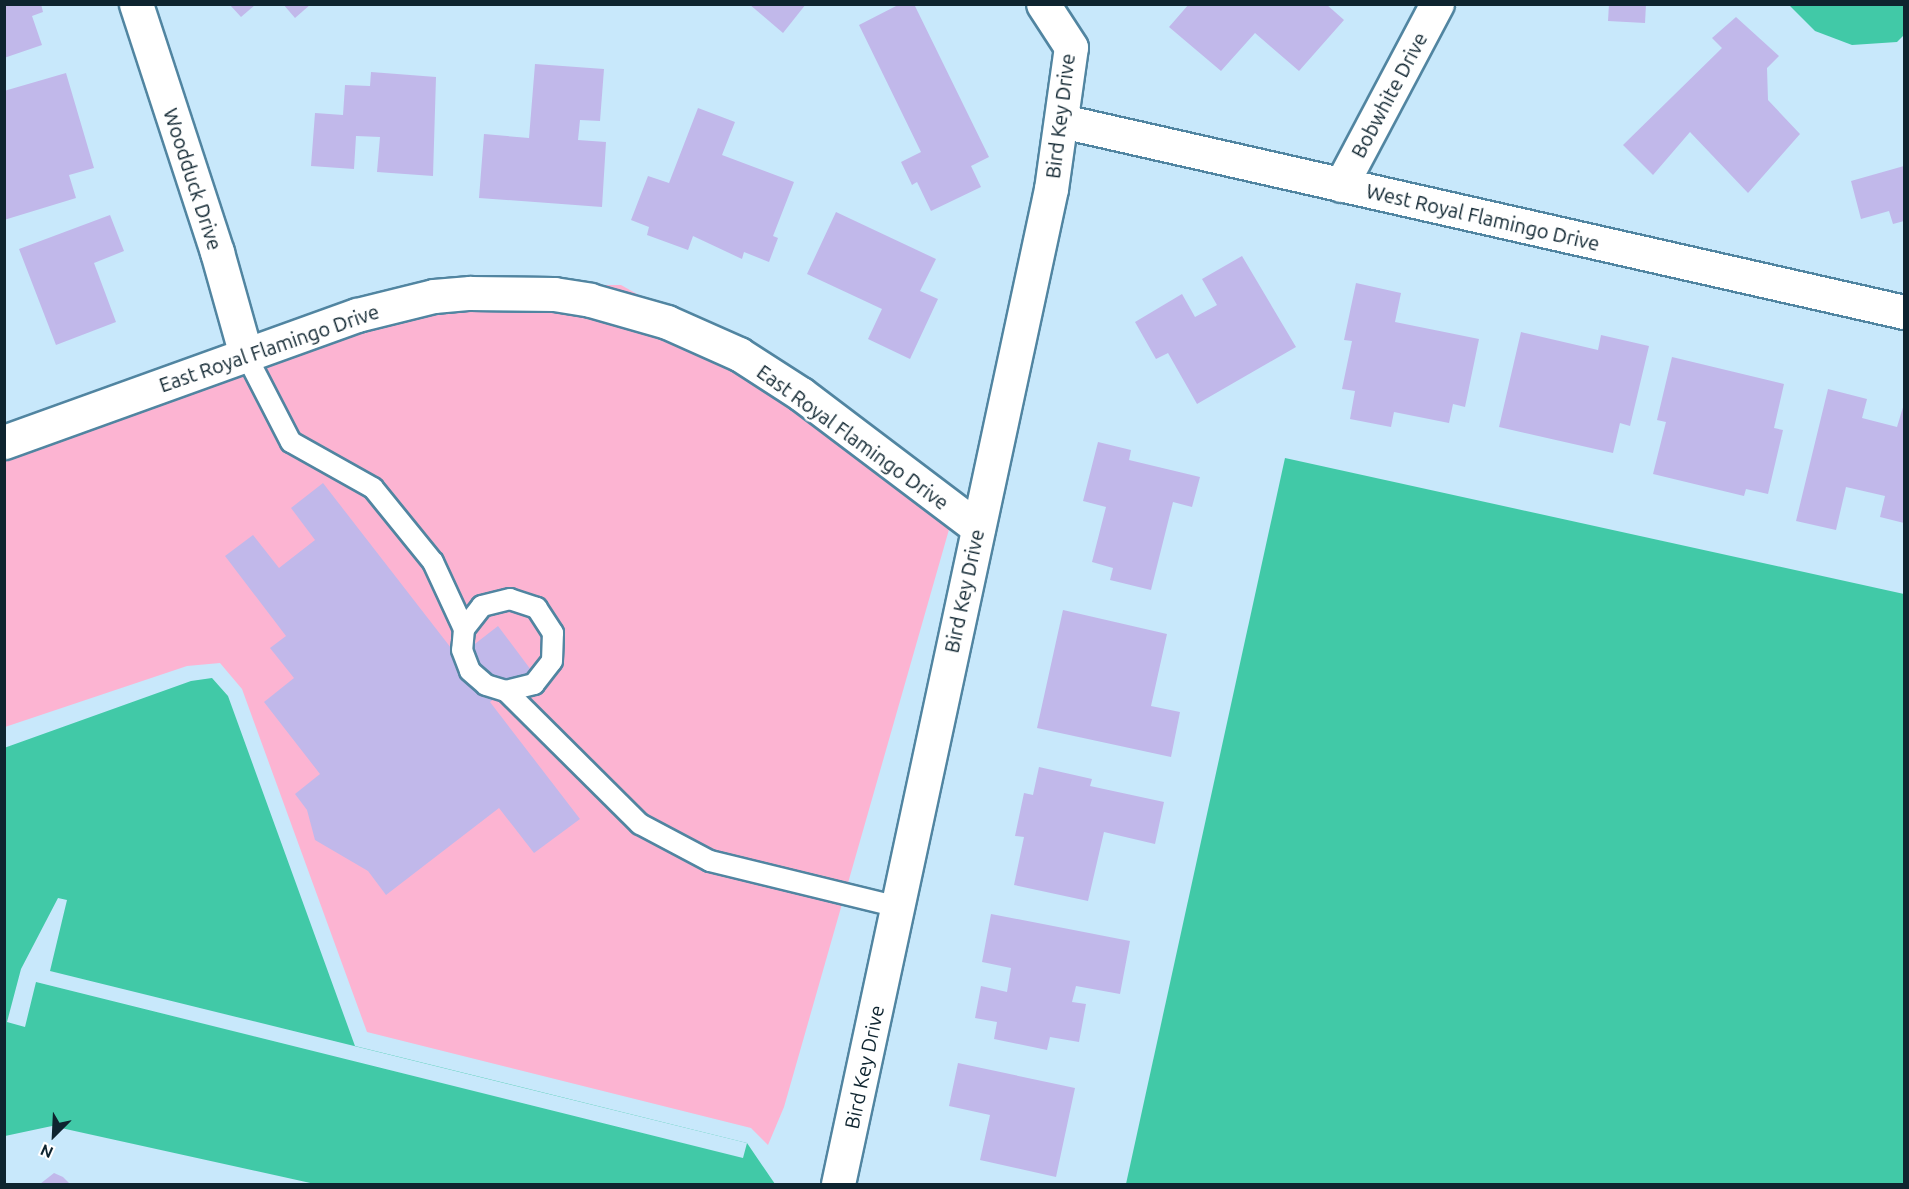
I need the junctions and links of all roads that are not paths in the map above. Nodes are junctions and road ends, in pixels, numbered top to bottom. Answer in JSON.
{"nodes":[{"id":1,"x":136,"y":4,"type":"edge"},
{"id":2,"x":1043,"y":4,"type":"edge"},
{"id":3,"x":1437,"y":4,"type":"edge"},
{"id":4,"x":1062,"y":121,"type":"junction"},
{"id":5,"x":1341,"y":185,"type":"junction"},
{"id":6,"x":1905,"y":312,"type":"edge"},
{"id":7,"x":246,"y":355,"type":"junction"},
{"id":8,"x":4,"y":442,"type":"edge"},
{"id":9,"x":978,"y":528,"type":"junction"},
{"id":10,"x":464,"y":629,"type":"junction"},
{"id":11,"x":506,"y":691,"type":"junction"},
{"id":12,"x":898,"y":907,"type":"junction"},
{"id":13,"x":838,"y":1185,"type":"edge"}],
"edges":[{"from":1,"to":7,"type":"street","name":"Woodduck Drive"},
{"from":2,"to":4,"type":"street","name":"Bird Key Drive"},
{"from":3,"to":5,"type":"street","name":"Bobwhite Drive"},
{"from":4,"to":5,"type":"street","name":"West Royal Flamingo Drive"},
{"from":4,"to":9,"type":"street","name":"Bird Key Drive"},
{"from":5,"to":6,"type":"street","name":"West Royal Flamingo Drive"},
{"from":7,"to":8,"type":"street","name":"East Royal Flamingo Drive"},
{"from":7,"to":9,"type":"street","name":"East Royal Flamingo Drive"},
{"from":7,"to":10,"type":"lane"},
{"from":9,"to":12,"type":"street","name":"Bird Key Drive"},
{"from":10,"to":11,"type":"lane"},
{"from":10,"to":11,"type":"lane"},
{"from":11,"to":12,"type":"lane"},
{"from":12,"to":13,"type":"street","name":"Bird Key Drive"}]}
